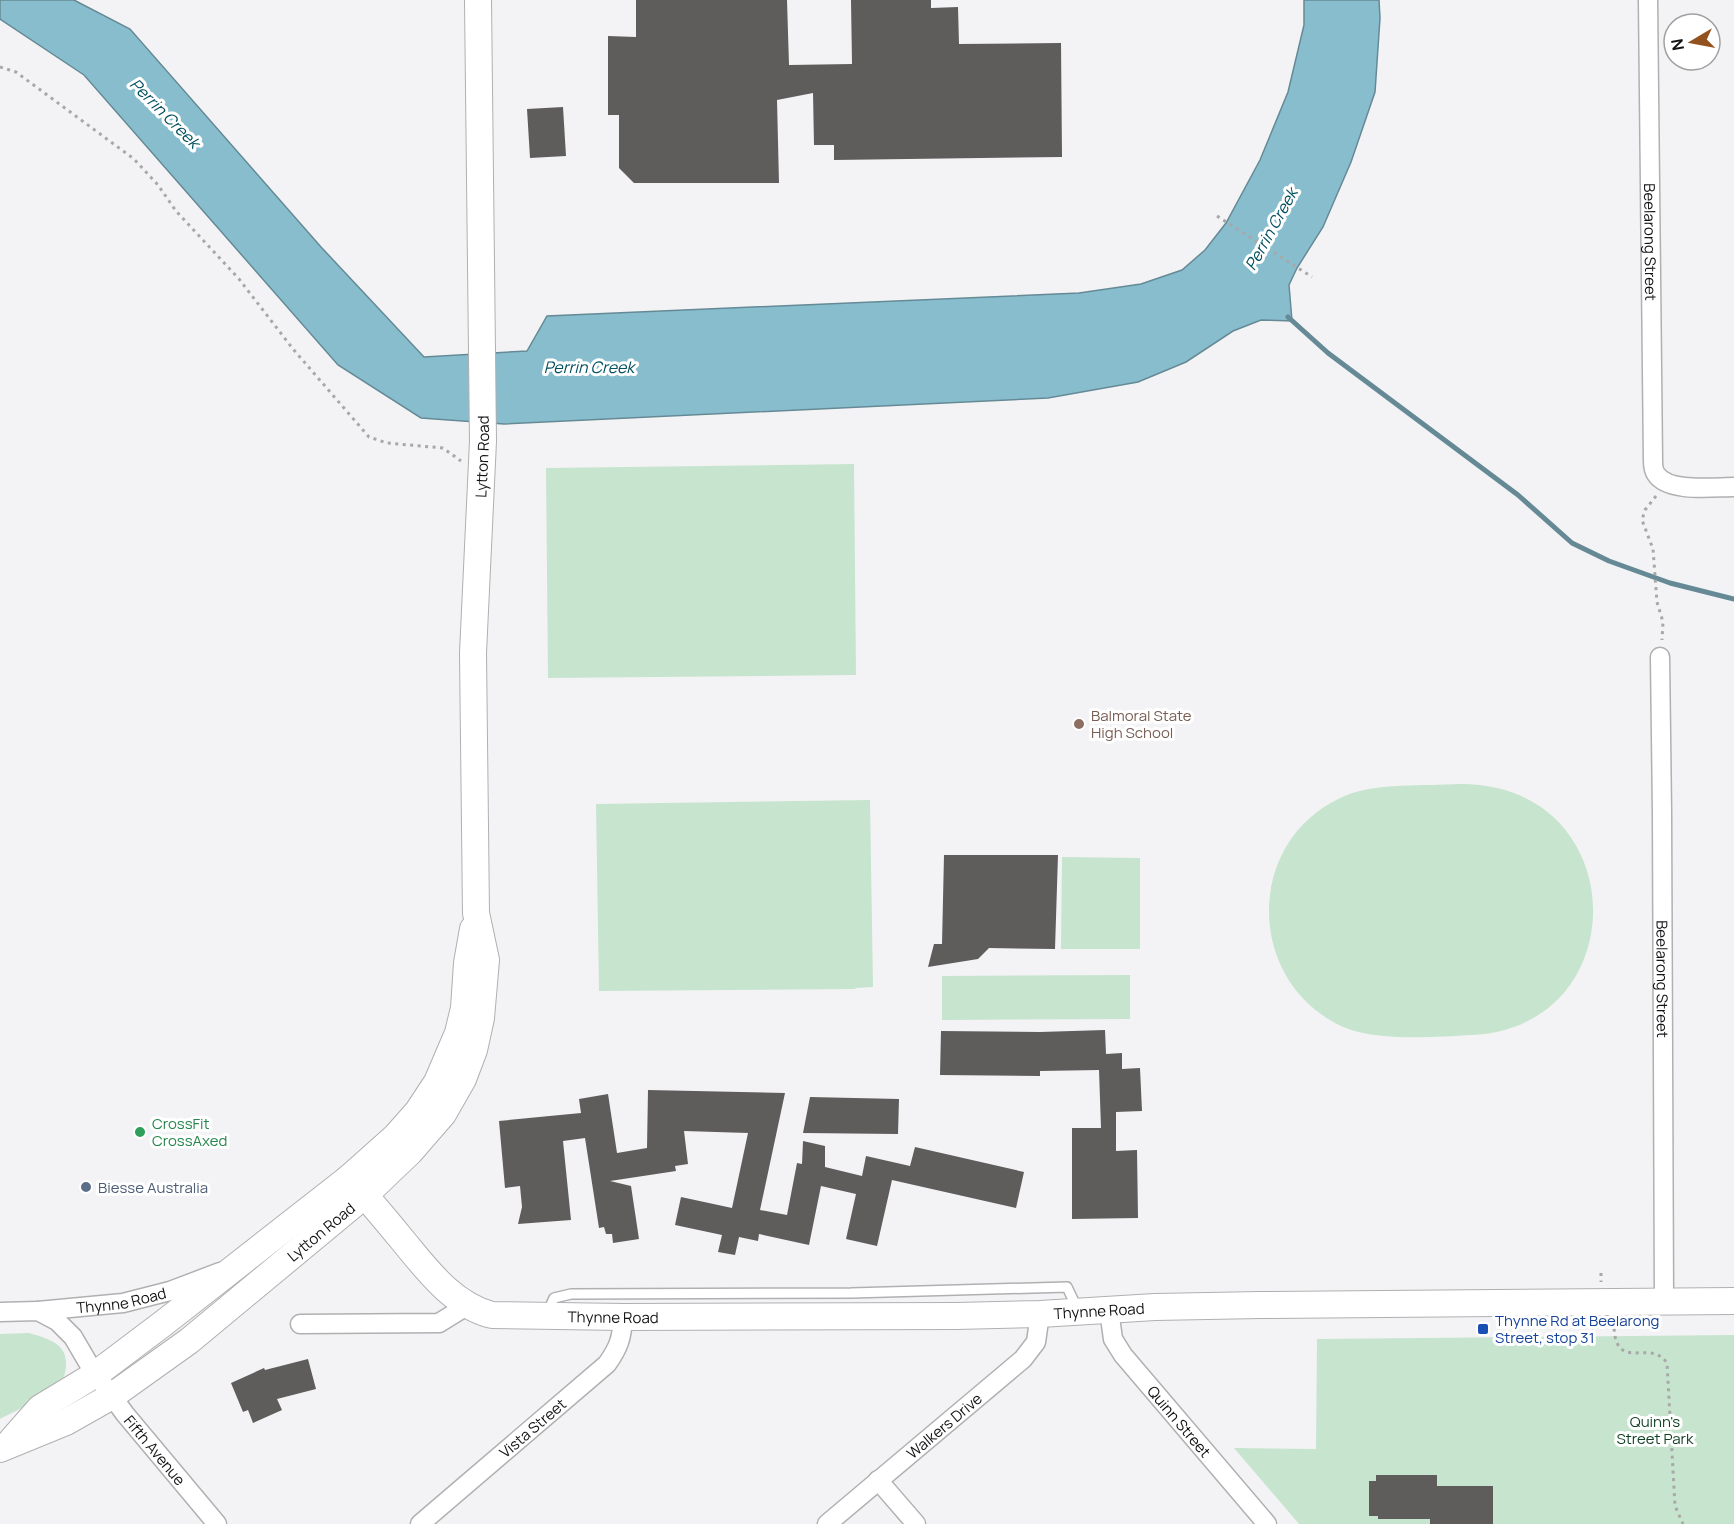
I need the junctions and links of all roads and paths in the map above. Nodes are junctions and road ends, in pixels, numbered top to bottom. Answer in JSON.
{"nodes":[{"id":1,"x":477,"y":0,"type":"edge"},
{"id":2,"x":1648,"y":0,"type":"edge"},
{"id":3,"x":0,"y":67,"type":"edge"},
{"id":4,"x":1217,"y":216,"type":"dead end"},
{"id":5,"x":1312,"y":277,"type":"dead end"},
{"id":6,"x":483,"y":452,"type":"junction"},
{"id":7,"x":1661,"y":479,"type":"junction"},
{"id":8,"x":1734,"y":487,"type":"edge"},
{"id":9,"x":1660,"y":657,"type":"joint"},
{"id":10,"x":357,"y":1186,"type":"junction"},
{"id":11,"x":235,"y":1267,"type":"junction"},
{"id":12,"x":1734,"y":1301,"type":"edge"},
{"id":13,"x":1664,"y":1302,"type":"junction"},
{"id":14,"x":468,"y":1305,"type":"junction"},
{"id":15,"x":1109,"y":1310,"type":"junction"},
{"id":16,"x":38,"y":1311,"type":"junction"},
{"id":17,"x":0,"y":1312,"type":"edge"},
{"id":18,"x":1079,"y":1312,"type":"junction"},
{"id":19,"x":1040,"y":1314,"type":"junction"},
{"id":20,"x":546,"y":1316,"type":"junction"},
{"id":21,"x":623,"y":1317,"type":"junction"},
{"id":22,"x":300,"y":1324,"type":"dead end"},
{"id":23,"x":1614,"y":1333,"type":"dead end"},
{"id":24,"x":96,"y":1374,"type":"junction"},
{"id":25,"x":112,"y":1396,"type":"junction"},
{"id":26,"x":4,"y":1447,"type":"edge"},
{"id":27,"x":878,"y":1480,"type":"junction"},
{"id":28,"x":218,"y":1524,"type":"edge"},
{"id":29,"x":420,"y":1524,"type":"edge"},
{"id":30,"x":827,"y":1524,"type":"edge"},
{"id":31,"x":916,"y":1524,"type":"edge"},
{"id":32,"x":1267,"y":1524,"type":"edge"},
{"id":33,"x":1683,"y":1524,"type":"edge"}],
"edges":[{"from":1,"to":6,"type":"main road","name":"Lytton Road"},
{"from":2,"to":7,"type":"street","name":"Beelarong Street"},
{"from":3,"to":6,"type":"path"},
{"from":4,"to":5,"type":"path"},
{"from":6,"to":10,"type":"main road","name":"Lytton Road"},
{"from":7,"to":8,"type":"street"},
{"from":7,"to":9,"type":"path"},
{"from":9,"to":13,"type":"street","name":"Beelarong Street"},
{"from":10,"to":11,"type":"main road","name":"Lytton Road"},
{"from":10,"to":14,"type":"main road","name":"Thynne Road"},
{"from":10,"to":25,"type":"main road","name":"Lytton Road"},
{"from":11,"to":16,"type":"street","name":"Thynne Road"},
{"from":11,"to":24,"type":"main road","name":"Lytton Road"},
{"from":12,"to":13,"type":"main road","name":"Thynne Road"},
{"from":13,"to":15,"type":"main road","name":"Thynne Road"},
{"from":14,"to":20,"type":"main road","name":"Thynne Road"},
{"from":14,"to":22,"type":"street"},
{"from":15,"to":18,"type":"main road","name":"Thynne Road"},
{"from":15,"to":32,"type":"street","name":"Quinn Street"},
{"from":16,"to":17,"type":"street","name":"Thynne Road"},
{"from":16,"to":24,"type":"street","name":"Thynne Road"},
{"from":18,"to":19,"type":"main road","name":"Thynne Road"},
{"from":18,"to":20,"type":"lane"},
{"from":19,"to":21,"type":"main road","name":"Thynne Road"},
{"from":19,"to":27,"type":"street","name":"Walkers Drive"},
{"from":20,"to":21,"type":"main road","name":"Thynne Road"},
{"from":21,"to":29,"type":"street","name":"Vista Street"},
{"from":23,"to":33,"type":"path"},
{"from":24,"to":25,"type":"street","name":"Fifth Avenue"},
{"from":24,"to":26,"type":"main road","name":"Lytton Road"},
{"from":25,"to":26,"type":"main road","name":"Lytton Road"},
{"from":25,"to":28,"type":"street","name":"Fifth Avenue"},
{"from":27,"to":30,"type":"street","name":"Walkers Drive"},
{"from":27,"to":31,"type":"street"}]}
